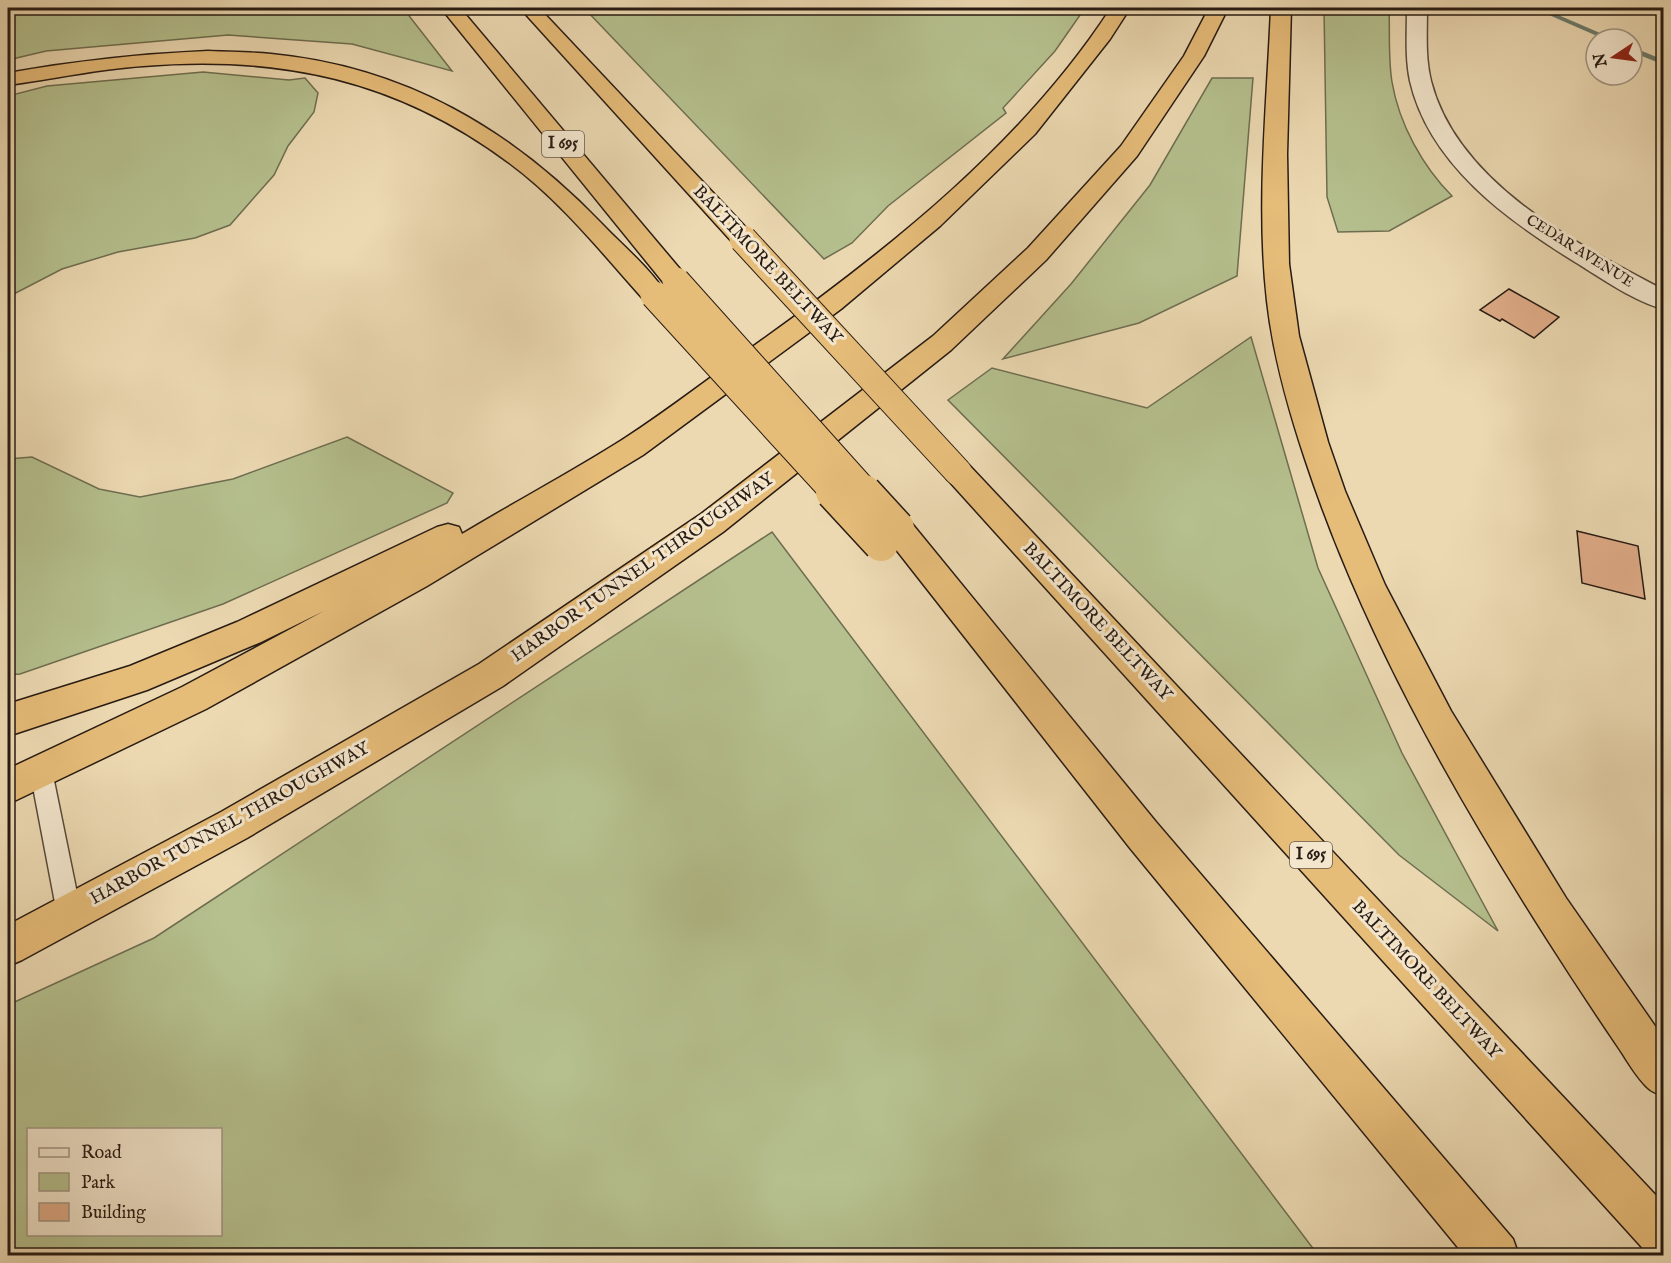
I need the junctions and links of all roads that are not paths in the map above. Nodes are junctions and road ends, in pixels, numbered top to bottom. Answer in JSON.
{"nodes":[{"id":1,"x":450,"y":8,"type":"edge"},
{"id":2,"x":529,"y":8,"type":"edge"},
{"id":3,"x":1120,"y":8,"type":"edge"},
{"id":4,"x":1218,"y":8,"type":"edge"},
{"id":5,"x":1281,"y":8,"type":"edge"},
{"id":6,"x":1417,"y":8,"type":"edge"},
{"id":7,"x":8,"y":79,"type":"edge"},
{"id":8,"x":665,"y":288,"type":"junction"},
{"id":9,"x":1664,"y":302,"type":"edge"},
{"id":10,"x":633,"y":447,"type":"junction"},
{"id":11,"x":8,"y":720,"type":"edge"},
{"id":12,"x":41,"y":771,"type":"junction"},
{"id":13,"x":8,"y":787,"type":"edge"},
{"id":14,"x":69,"y":913,"type":"junction"},
{"id":15,"x":8,"y":946,"type":"edge"},
{"id":16,"x":1664,"y":1075,"type":"edge"},
{"id":17,"x":1664,"y":1238,"type":"edge"},
{"id":18,"x":1496,"y":1256,"type":"edge"}],
"edges":[{"from":1,"to":8,"type":"highway","number":"I 695"},
{"from":2,"to":17,"type":"highway","name":"BALTIMORE BELTWAY","number":"I 695","bridge":true},
{"from":3,"to":10,"type":"highway"},
{"from":4,"to":14,"type":"highway","name":"HARBOR TUNNEL THROUGHWAY"},
{"from":5,"to":16,"type":"highway"},
{"from":6,"to":9,"type":"street","name":"CEDAR AVENUE"},
{"from":7,"to":8,"type":"highway"},
{"from":8,"to":18,"type":"highway","bridge":true},
{"from":10,"to":11,"type":"highway"},
{"from":10,"to":12,"type":"highway"},
{"from":12,"to":13,"type":"highway"},
{"from":12,"to":14,"type":"lane"},
{"from":14,"to":15,"type":"highway","name":"HARBOR TUNNEL THROUGHWAY"}]}
